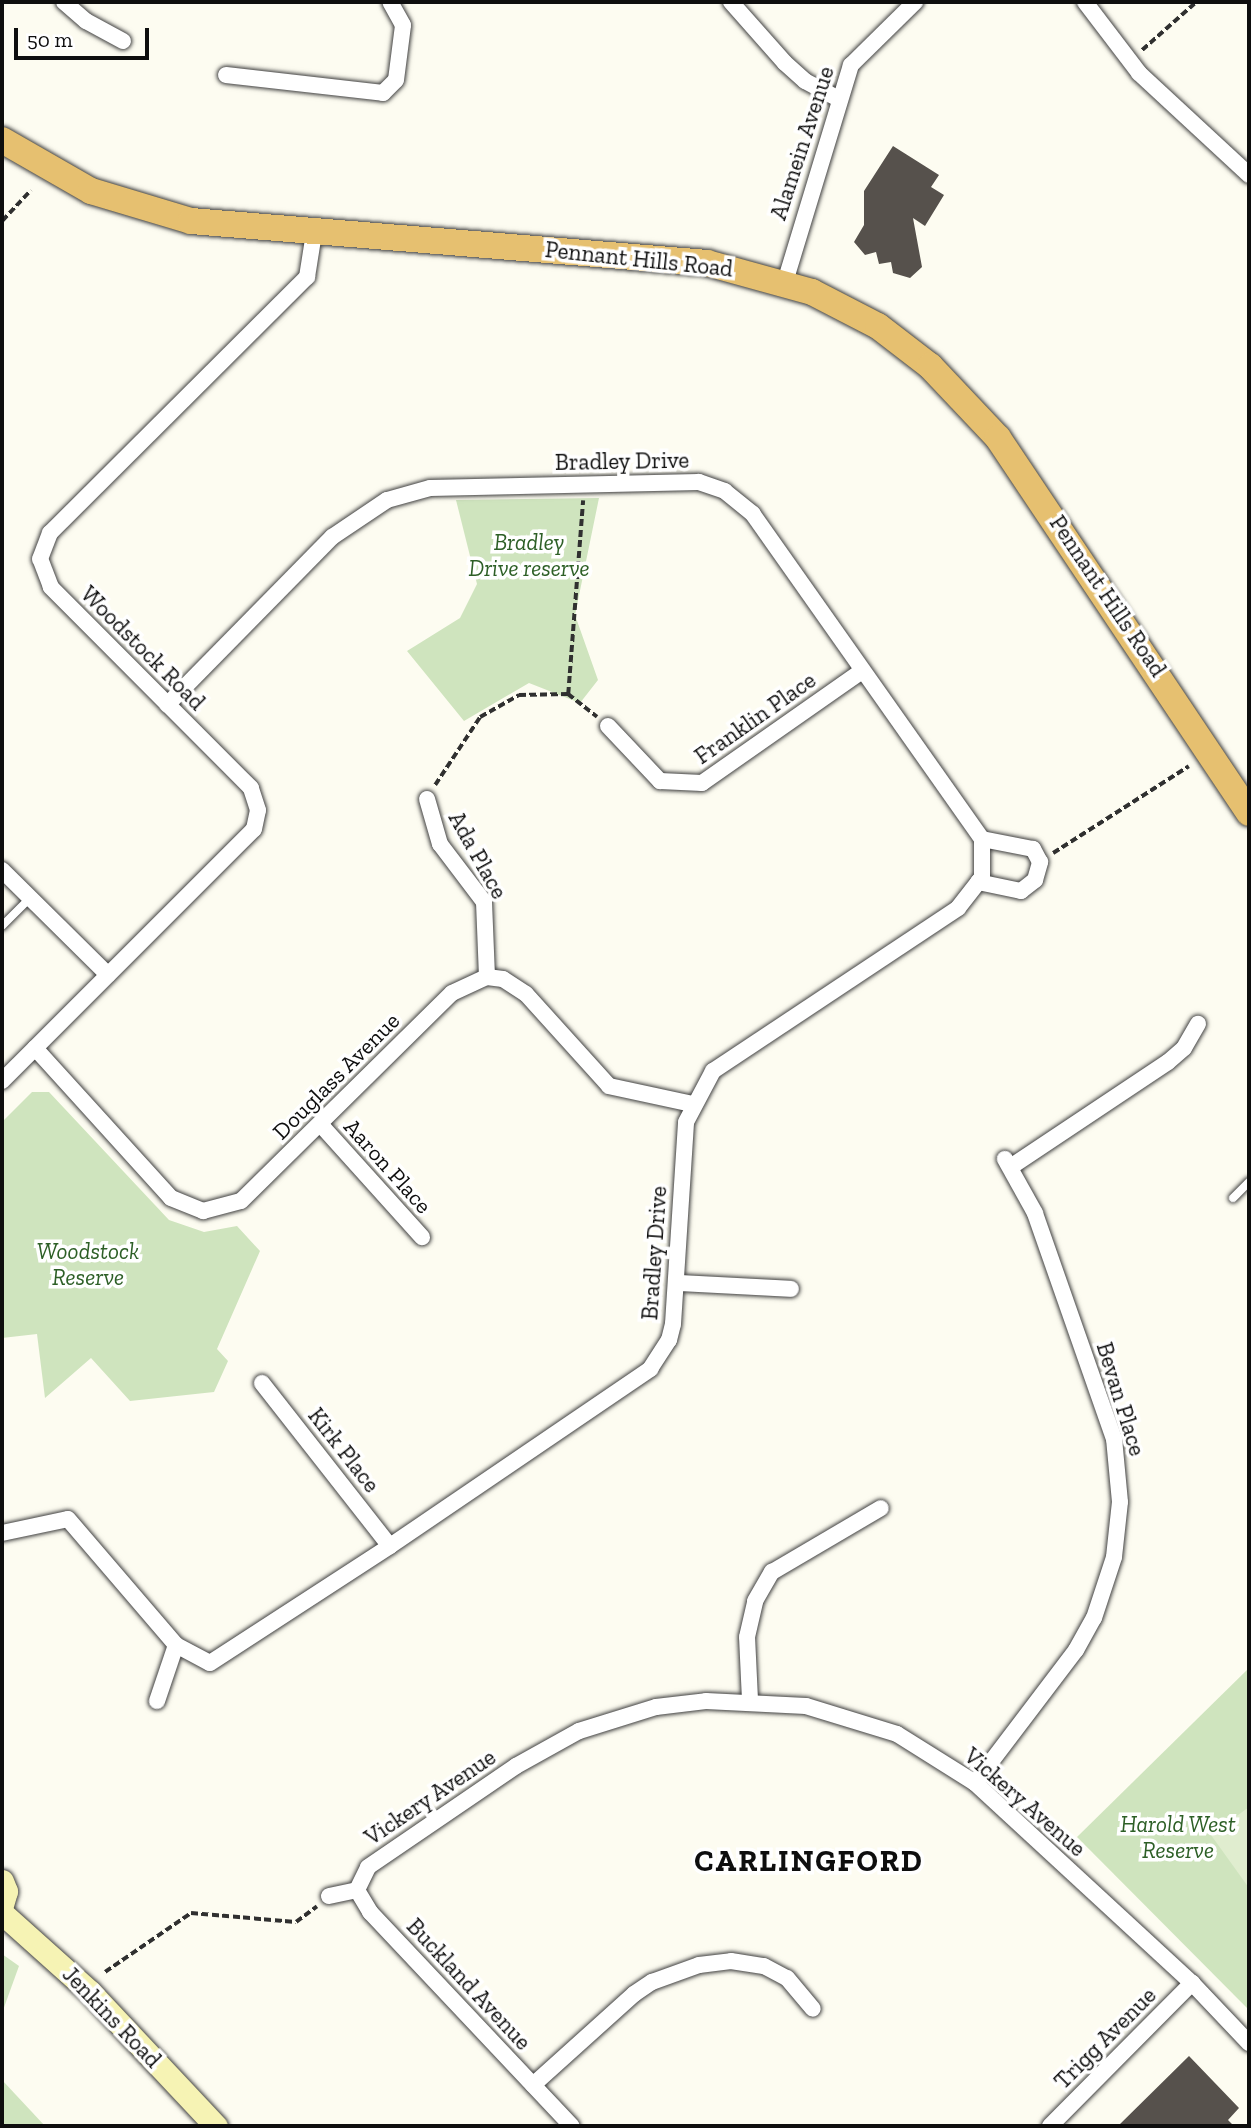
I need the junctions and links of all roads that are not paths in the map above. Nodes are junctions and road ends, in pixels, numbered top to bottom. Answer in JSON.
{"nodes":[{"id":1,"x":64,"y":2,"type":"edge"},
{"id":2,"x":390,"y":2,"type":"edge"},
{"id":3,"x":731,"y":2,"type":"edge"},
{"id":4,"x":915,"y":2,"type":"edge"},
{"id":5,"x":1085,"y":2,"type":"edge"},
{"id":6,"x":123,"y":41,"type":"dead end"},
{"id":7,"x":226,"y":75,"type":"dead end"},
{"id":8,"x":839,"y":99,"type":"junction"},
{"id":9,"x":2,"y":140,"type":"edge"},
{"id":10,"x":1249,"y":175,"type":"edge"},
{"id":11,"x":314,"y":233,"type":"junction"},
{"id":12,"x":785,"y":282,"type":"junction"},
{"id":13,"x":862,"y":671,"type":"junction"},
{"id":14,"x":167,"y":705,"type":"junction"},
{"id":15,"x":608,"y":726,"type":"road end"},
{"id":16,"x":427,"y":799,"type":"road end"},
{"id":17,"x":1249,"y":813,"type":"edge"},
{"id":18,"x":982,"y":839,"type":"junction"},
{"id":19,"x":2,"y":870,"type":"edge"},
{"id":20,"x":978,"y":882,"type":"junction"},
{"id":21,"x":30,"y":898,"type":"junction"},
{"id":22,"x":2,"y":926,"type":"edge"},
{"id":23,"x":108,"y":975,"type":"junction"},
{"id":24,"x":487,"y":977,"type":"junction"},
{"id":25,"x":1198,"y":1024,"type":"dead end"},
{"id":26,"x":35,"y":1048,"type":"junction"},
{"id":27,"x":2,"y":1081,"type":"edge"},
{"id":28,"x":692,"y":1104,"type":"junction"},
{"id":29,"x":321,"y":1125,"type":"junction"},
{"id":30,"x":1249,"y":1182,"type":"edge"},
{"id":31,"x":1233,"y":1198,"type":"dead end"},
{"id":32,"x":422,"y":1237,"type":"dead end"},
{"id":33,"x":678,"y":1283,"type":"junction"},
{"id":34,"x":791,"y":1289,"type":"dead end"},
{"id":35,"x":262,"y":1383,"type":"dead end"},
{"id":36,"x":881,"y":1508,"type":"dead end"},
{"id":37,"x":2,"y":1533,"type":"edge"},
{"id":38,"x":390,"y":1546,"type":"junction"},
{"id":39,"x":176,"y":1645,"type":"junction"},
{"id":40,"x":750,"y":1700,"type":"junction"},
{"id":41,"x":157,"y":1701,"type":"dead end"},
{"id":42,"x":975,"y":1783,"type":"junction"},
{"id":43,"x":2,"y":1881,"type":"edge"},
{"id":44,"x":357,"y":1890,"type":"junction"},
{"id":45,"x":329,"y":1896,"type":"road end"},
{"id":46,"x":2,"y":1905,"type":"edge"},
{"id":47,"x":2,"y":1913,"type":"edge"},
{"id":48,"x":1192,"y":1983,"type":"junction"},
{"id":49,"x":813,"y":2009,"type":"dead end"},
{"id":50,"x":1249,"y":2043,"type":"edge"},
{"id":51,"x":533,"y":2085,"type":"junction"},
{"id":52,"x":216,"y":2126,"type":"edge"},
{"id":53,"x":572,"y":2126,"type":"edge"},
{"id":54,"x":1050,"y":2126,"type":"edge"}],
"edges":[{"from":1,"to":6,"type":"street"},
{"from":2,"to":7,"type":"street"},
{"from":3,"to":8,"type":"street"},
{"from":4,"to":8,"type":"street","name":"Alamein Avenue"},
{"from":5,"to":10,"type":"street"},
{"from":8,"to":12,"type":"street","name":"Alamein Avenue"},
{"from":9,"to":11,"type":"highway","name":"Pennant Hills Road"},
{"from":11,"to":12,"type":"highway","name":"Pennant Hills Road"},
{"from":11,"to":14,"type":"street","name":"Woodstock Road"},
{"from":12,"to":17,"type":"highway","name":"Pennant Hills Road"},
{"from":13,"to":14,"type":"street","name":"Bradley Drive"},
{"from":13,"to":15,"type":"street","name":"Franklin Place"},
{"from":13,"to":18,"type":"street","name":"Bradley Drive"},
{"from":14,"to":23,"type":"street","name":"Woodstock Road"},
{"from":16,"to":24,"type":"street","name":"Ada Place"},
{"from":18,"to":20,"type":"street","name":"Bradley Drive"},
{"from":18,"to":20,"type":"street"},
{"from":19,"to":21,"type":"street"},
{"from":20,"to":28,"type":"street","name":"Bradley Drive"},
{"from":21,"to":22,"type":"lane"},
{"from":21,"to":23,"type":"street"},
{"from":23,"to":26,"type":"street","name":"Woodstock Road"},
{"from":24,"to":28,"type":"street"},
{"from":24,"to":29,"type":"street","name":"Douglass Avenue"},
{"from":25,"to":42,"type":"street","name":"Bevan Place"},
{"from":26,"to":27,"type":"street","name":"Woodstock Road"},
{"from":26,"to":29,"type":"street","name":"Douglass Avenue"},
{"from":28,"to":33,"type":"street","name":"Bradley Drive"},
{"from":29,"to":32,"type":"street","name":"Aaron Place"},
{"from":30,"to":31,"type":"lane"},
{"from":33,"to":34,"type":"street"},
{"from":33,"to":38,"type":"street","name":"Bradley Drive"},
{"from":35,"to":38,"type":"street","name":"Kirk Place"},
{"from":36,"to":40,"type":"street"},
{"from":37,"to":39,"type":"street","name":"Bradley Drive"},
{"from":38,"to":39,"type":"street","name":"Bradley Drive"},
{"from":39,"to":41,"type":"street"},
{"from":40,"to":42,"type":"street","name":"Vickery Avenue"},
{"from":40,"to":44,"type":"street","name":"Vickery Avenue"},
{"from":42,"to":48,"type":"street","name":"Vickery Avenue"},
{"from":43,"to":46,"type":"main road"},
{"from":44,"to":45,"type":"street"},
{"from":44,"to":51,"type":"street","name":"Buckland Avenue"},
{"from":47,"to":52,"type":"main road","name":"Jenkins Road"},
{"from":48,"to":50,"type":"street","name":"Vickery Avenue"},
{"from":48,"to":54,"type":"street","name":"Trigg Avenue"},
{"from":49,"to":51,"type":"street"},
{"from":51,"to":53,"type":"street","name":"Buckland Avenue"}]}
